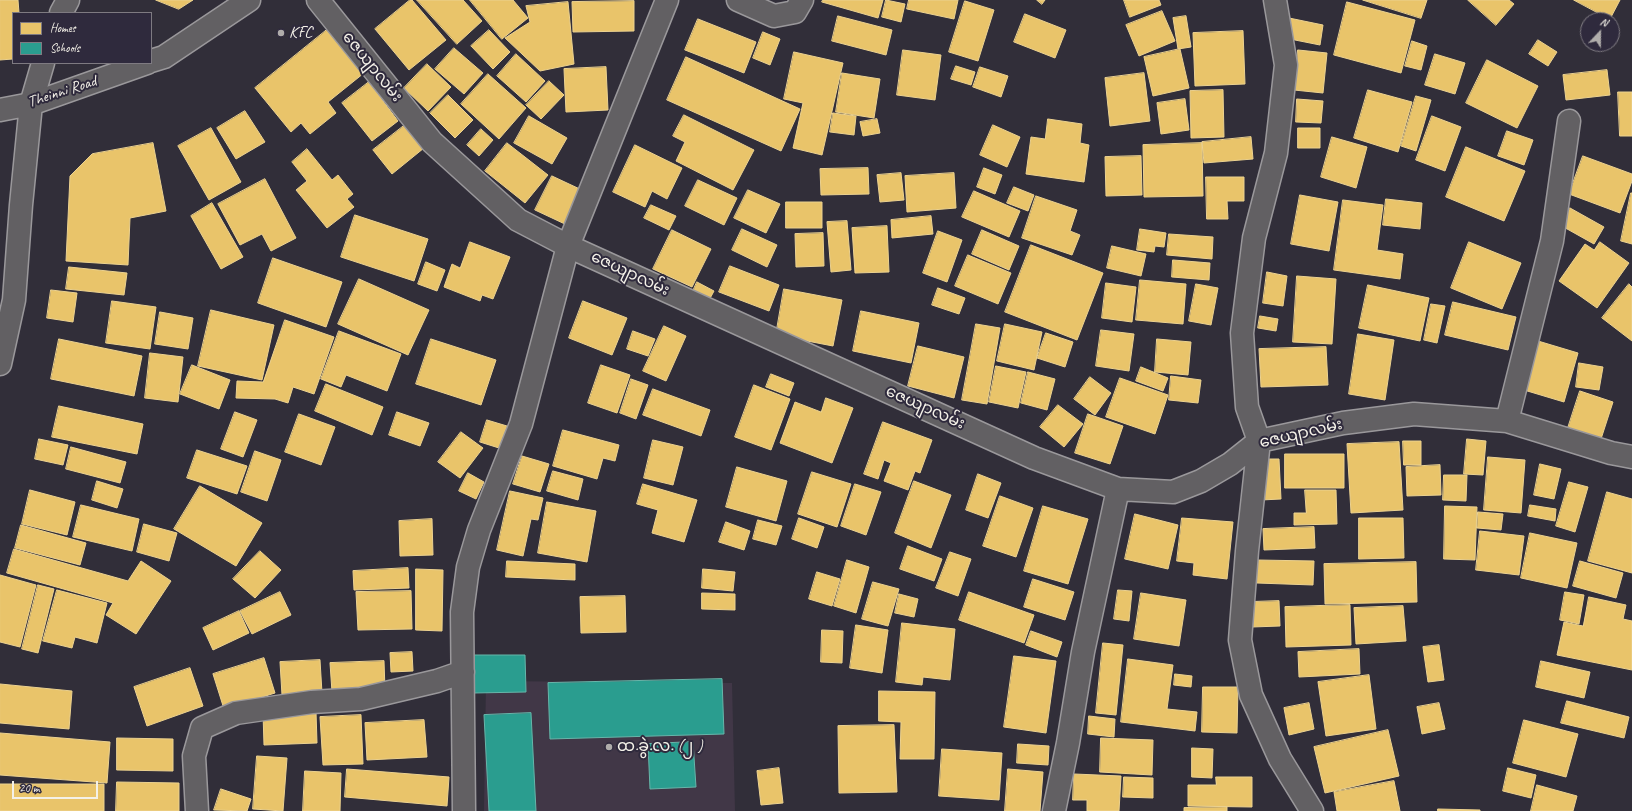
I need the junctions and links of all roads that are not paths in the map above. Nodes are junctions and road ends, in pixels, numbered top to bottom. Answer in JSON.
{"nodes":[{"id":1,"x":68,"y":0,"type":"edge"},
{"id":2,"x":250,"y":0,"type":"edge"},
{"id":3,"x":318,"y":0,"type":"edge"},
{"id":4,"x":666,"y":0,"type":"edge"},
{"id":5,"x":738,"y":0,"type":"edge"},
{"id":6,"x":802,"y":0,"type":"edge"},
{"id":7,"x":1275,"y":0,"type":"edge"},
{"id":8,"x":62,"y":12,"type":"edge"},
{"id":9,"x":152,"y":61,"type":"edge"},
{"id":10,"x":43,"y":64,"type":"edge"},
{"id":11,"x":143,"y":64,"type":"edge"},
{"id":12,"x":31,"y":104,"type":"junction"},
{"id":13,"x":0,"y":110,"type":"edge"},
{"id":14,"x":1569,"y":121,"type":"dead end"},
{"id":15,"x":568,"y":246,"type":"junction"},
{"id":16,"x":0,"y":364,"type":"edge"},
{"id":17,"x":1507,"y":421,"type":"junction"},
{"id":18,"x":1259,"y":440,"type":"junction"},
{"id":19,"x":1632,"y":457,"type":"edge"},
{"id":20,"x":1118,"y":489,"type":"junction"},
{"id":21,"x":463,"y":672,"type":"junction"},
{"id":22,"x":197,"y":811,"type":"edge"},
{"id":23,"x":464,"y":811,"type":"edge"},
{"id":24,"x":1054,"y":811,"type":"edge"},
{"id":25,"x":1312,"y":811,"type":"edge"}],
"edges":[{"from":1,"to":8,"type":"street"},
{"from":2,"to":9,"type":"street"},
{"from":3,"to":15,"type":"street","name":"ဇေယျာလမ်း"},
{"from":4,"to":15,"type":"street"},
{"from":5,"to":6,"type":"street"},
{"from":7,"to":18,"type":"street"},
{"from":10,"to":12,"type":"street"},
{"from":11,"to":12,"type":"street","name":"Theinni Road"},
{"from":12,"to":13,"type":"street","name":"Theinni Road"},
{"from":12,"to":16,"type":"street"},
{"from":14,"to":17,"type":"street"},
{"from":15,"to":20,"type":"street","name":"ဇေယျာလမ်း"},
{"from":15,"to":21,"type":"street"},
{"from":17,"to":18,"type":"street","name":"ဇေယျာလမ်း"},
{"from":17,"to":19,"type":"street","name":"ဇေယျာလမ်း"},
{"from":18,"to":20,"type":"street","name":"ဇေယျာလမ်း"},
{"from":18,"to":25,"type":"street"},
{"from":20,"to":24,"type":"street"},
{"from":21,"to":22,"type":"street"},
{"from":21,"to":23,"type":"street"}]}
